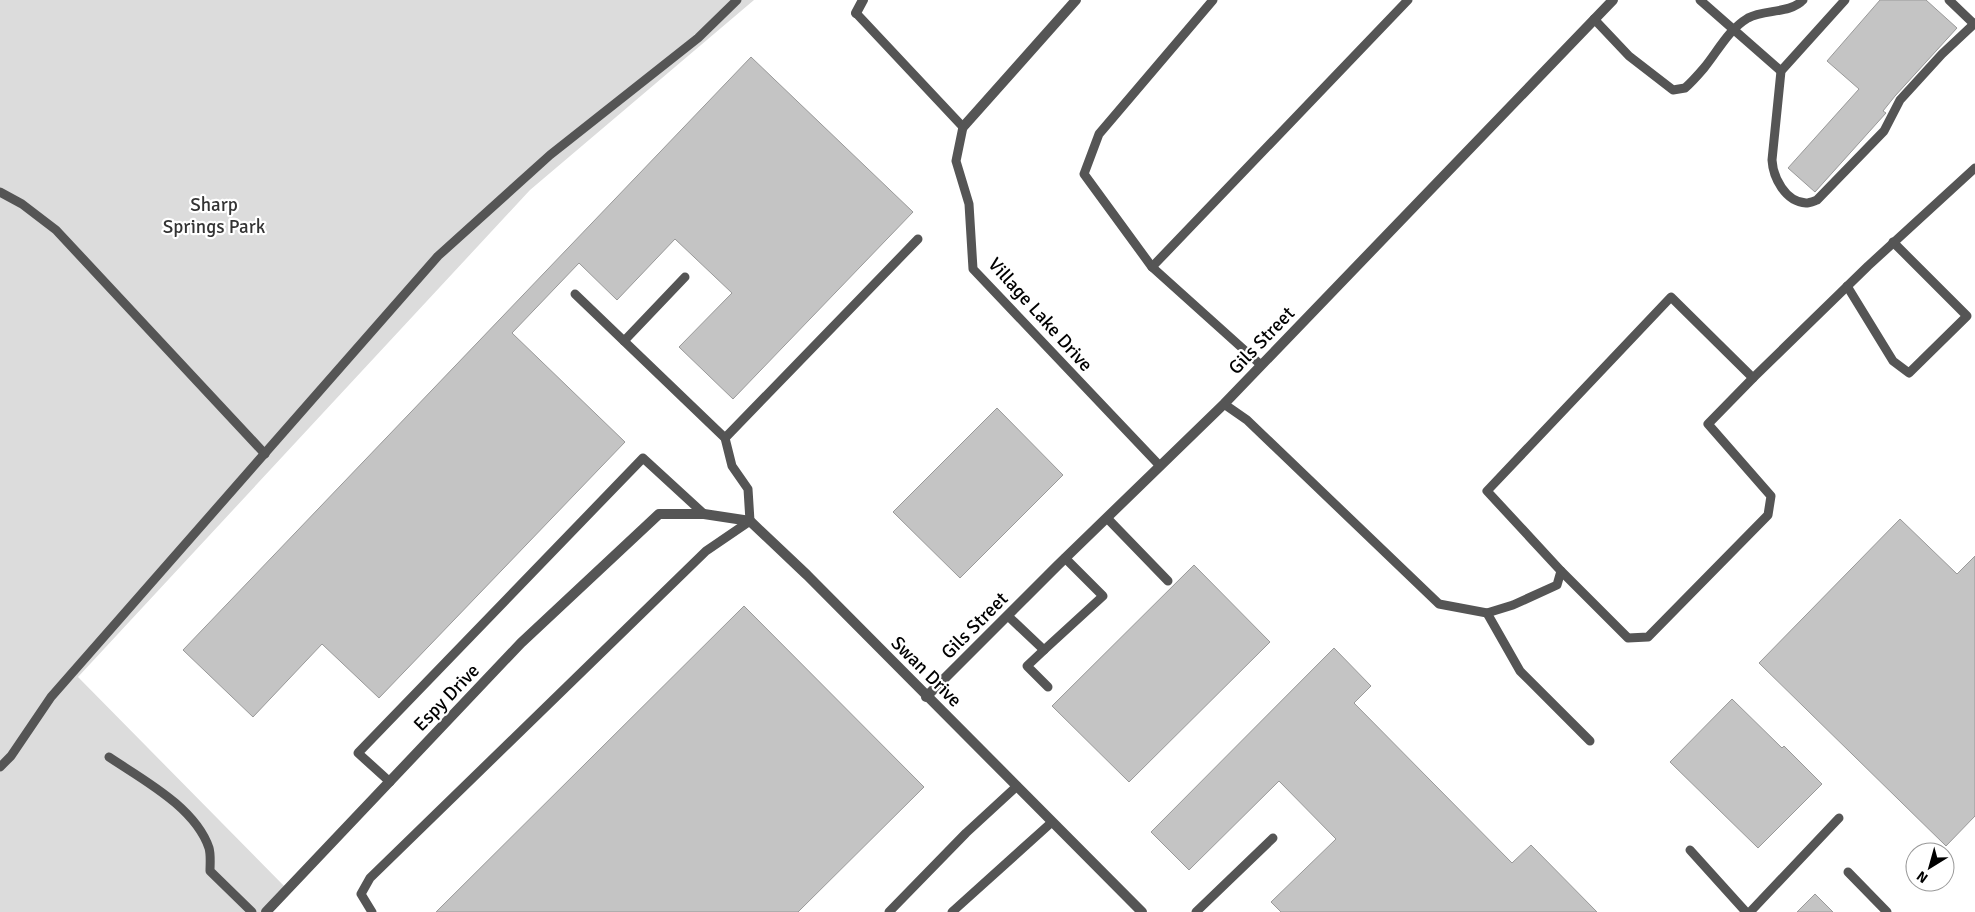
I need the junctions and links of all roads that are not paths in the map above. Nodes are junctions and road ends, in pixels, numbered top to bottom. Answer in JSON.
{"nodes":[{"id":1,"x":737,"y":0,"type":"edge"},
{"id":2,"x":863,"y":0,"type":"edge"},
{"id":3,"x":1076,"y":0,"type":"edge"},
{"id":4,"x":1213,"y":0,"type":"edge"},
{"id":5,"x":1408,"y":0,"type":"edge"},
{"id":6,"x":1613,"y":0,"type":"edge"},
{"id":7,"x":1700,"y":0,"type":"edge"},
{"id":8,"x":1803,"y":0,"type":"edge"},
{"id":9,"x":1845,"y":0,"type":"edge"},
{"id":10,"x":1949,"y":0,"type":"edge"},
{"id":11,"x":856,"y":13,"type":"joint"},
{"id":12,"x":1594,"y":19,"type":"junction"},
{"id":13,"x":1974,"y":23,"type":"edge"},
{"id":14,"x":1733,"y":29,"type":"junction"},
{"id":15,"x":1781,"y":71,"type":"junction"},
{"id":16,"x":963,"y":127,"type":"junction"},
{"id":17,"x":1975,"y":168,"type":"edge"},
{"id":18,"x":0,"y":192,"type":"edge"},
{"id":19,"x":918,"y":238,"type":"dead end"},
{"id":20,"x":1894,"y":242,"type":"junction"},
{"id":21,"x":1152,"y":267,"type":"junction"},
{"id":22,"x":685,"y":277,"type":"dead end"},
{"id":23,"x":1847,"y":286,"type":"junction"},
{"id":24,"x":575,"y":294,"type":"dead end"},
{"id":25,"x":624,"y":341,"type":"junction"},
{"id":26,"x":1260,"y":365,"type":"junction"},
{"id":27,"x":1753,"y":378,"type":"junction"},
{"id":28,"x":1224,"y":404,"type":"junction"},
{"id":29,"x":725,"y":438,"type":"junction"},
{"id":30,"x":265,"y":454,"type":"junction"},
{"id":31,"x":1160,"y":466,"type":"junction"},
{"id":32,"x":704,"y":514,"type":"junction"},
{"id":33,"x":1107,"y":518,"type":"junction"},
{"id":34,"x":750,"y":520,"type":"junction"},
{"id":35,"x":1066,"y":558,"type":"junction"},
{"id":36,"x":1561,"y":572,"type":"junction"},
{"id":37,"x":1168,"y":581,"type":"dead end"},
{"id":38,"x":1487,"y":613,"type":"junction"},
{"id":39,"x":1008,"y":616,"type":"junction"},
{"id":40,"x":1044,"y":650,"type":"junction"},
{"id":41,"x":1048,"y":687,"type":"dead end"},
{"id":42,"x":926,"y":697,"type":"junction"},
{"id":43,"x":1590,"y":741,"type":"dead end"},
{"id":44,"x":109,"y":756,"type":"dead end"},
{"id":45,"x":0,"y":767,"type":"edge"},
{"id":46,"x":390,"y":782,"type":"junction"},
{"id":47,"x":1017,"y":786,"type":"junction"},
{"id":48,"x":1839,"y":818,"type":"dead end"},
{"id":49,"x":1052,"y":822,"type":"junction"},
{"id":50,"x":1274,"y":838,"type":"dead end"},
{"id":51,"x":1690,"y":850,"type":"dead end"},
{"id":52,"x":1848,"y":872,"type":"dead end"},
{"id":53,"x":252,"y":912,"type":"edge"},
{"id":54,"x":266,"y":912,"type":"edge"},
{"id":55,"x":372,"y":912,"type":"edge"},
{"id":56,"x":889,"y":912,"type":"edge"},
{"id":57,"x":952,"y":912,"type":"edge"},
{"id":58,"x":1142,"y":912,"type":"edge"},
{"id":59,"x":1196,"y":912,"type":"edge"},
{"id":60,"x":1748,"y":912,"type":"edge"},
{"id":61,"x":1887,"y":912,"type":"edge"}],
"edges":[{"from":1,"to":30,"type":"lane"},
{"from":2,"to":11,"type":"street"},
{"from":3,"to":16,"type":"street"},
{"from":4,"to":21,"type":"lane"},
{"from":5,"to":21,"type":"lane"},
{"from":6,"to":12,"type":"street","name":"Gils Street"},
{"from":7,"to":14,"type":"lane"},
{"from":8,"to":14,"type":"lane"},
{"from":9,"to":15,"type":"lane"},
{"from":10,"to":13,"type":"lane"},
{"from":11,"to":16,"type":"lane"},
{"from":12,"to":14,"type":"lane"},
{"from":12,"to":26,"type":"street","name":"Gils Street"},
{"from":13,"to":15,"type":"lane"},
{"from":14,"to":15,"type":"lane"},
{"from":16,"to":31,"type":"lane","name":"Village Lake Drive"},
{"from":17,"to":20,"type":"lane"},
{"from":18,"to":30,"type":"lane"},
{"from":19,"to":29,"type":"lane"},
{"from":20,"to":23,"type":"lane"},
{"from":20,"to":23,"type":"lane"},
{"from":21,"to":26,"type":"lane"},
{"from":22,"to":25,"type":"lane"},
{"from":23,"to":27,"type":"lane"},
{"from":24,"to":25,"type":"lane"},
{"from":25,"to":29,"type":"lane"},
{"from":26,"to":28,"type":"street","name":"Gils Street"},
{"from":27,"to":36,"type":"lane"},
{"from":27,"to":36,"type":"lane"},
{"from":28,"to":31,"type":"street","name":"Gils Street"},
{"from":28,"to":38,"type":"lane"},
{"from":29,"to":34,"type":"lane"},
{"from":30,"to":45,"type":"lane"},
{"from":31,"to":33,"type":"street","name":"Gils Street"},
{"from":32,"to":34,"type":"street"},
{"from":32,"to":46,"type":"street","name":"Espy Drive"},
{"from":32,"to":46,"type":"lane"},
{"from":33,"to":35,"type":"street","name":"Gils Street"},
{"from":33,"to":37,"type":"lane"},
{"from":34,"to":42,"type":"street","name":"Swan Drive"},
{"from":34,"to":55,"type":"lane"},
{"from":35,"to":39,"type":"street","name":"Gils Street"},
{"from":35,"to":40,"type":"lane"},
{"from":36,"to":38,"type":"lane"},
{"from":38,"to":43,"type":"lane"},
{"from":39,"to":40,"type":"lane"},
{"from":39,"to":42,"type":"street","name":"Gils Street"},
{"from":40,"to":41,"type":"lane"},
{"from":42,"to":47,"type":"street","name":"Swan Drive"},
{"from":44,"to":53,"type":"lane"},
{"from":46,"to":54,"type":"street","name":"Espy Drive"},
{"from":47,"to":49,"type":"street","name":"Swan Drive"},
{"from":47,"to":56,"type":"lane"},
{"from":48,"to":60,"type":"lane"},
{"from":49,"to":57,"type":"lane"},
{"from":49,"to":58,"type":"street","name":"Swan Drive"},
{"from":50,"to":59,"type":"lane"},
{"from":51,"to":60,"type":"lane"},
{"from":52,"to":61,"type":"lane"}]}
